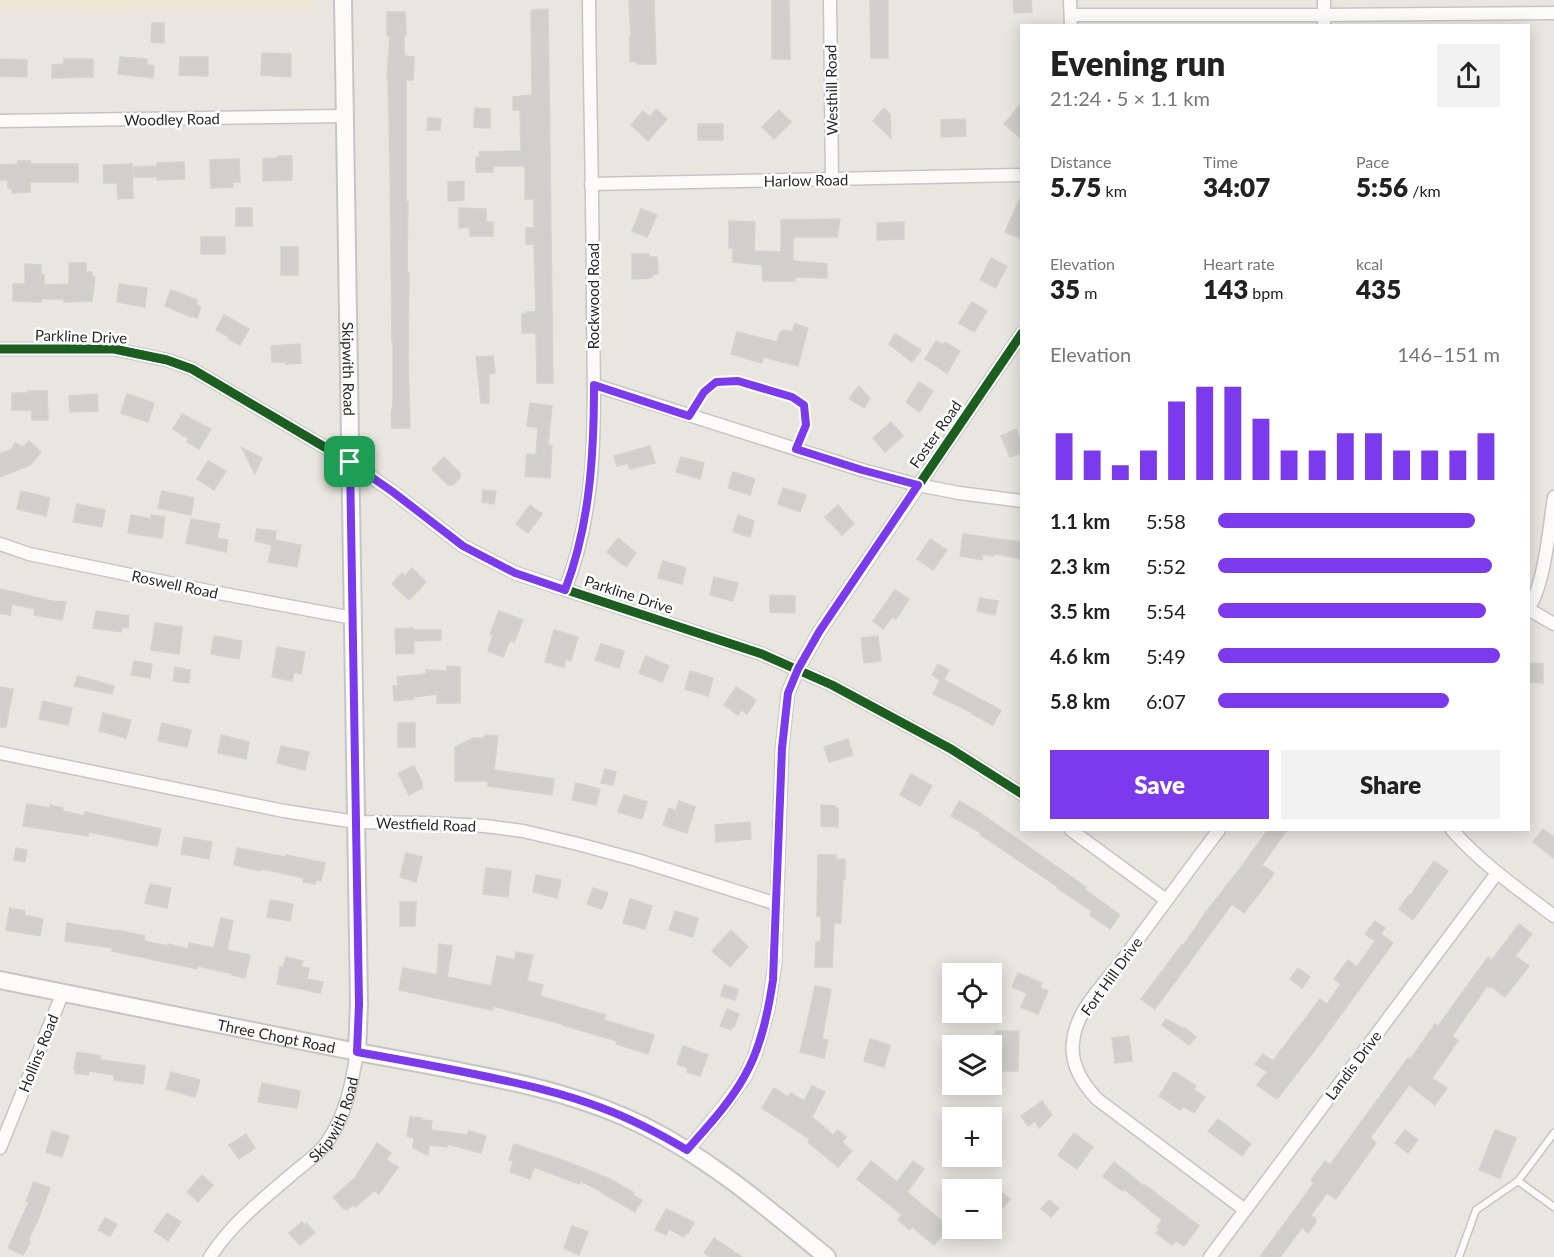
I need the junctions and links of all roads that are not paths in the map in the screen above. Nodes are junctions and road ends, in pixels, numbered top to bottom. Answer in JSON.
{"nodes":[{"id":1,"x":343,"y":0,"type":"edge"},
{"id":2,"x":589,"y":0,"type":"edge"},
{"id":3,"x":830,"y":0,"type":"edge"},
{"id":4,"x":1070,"y":0,"type":"edge"},
{"id":5,"x":1324,"y":0,"type":"edge"},
{"id":6,"x":1554,"y":13,"type":"edge"},
{"id":7,"x":1071,"y":20,"type":"edge"},
{"id":8,"x":1323,"y":20,"type":"edge"},
{"id":9,"x":344,"y":116,"type":"junction"},
{"id":10,"x":0,"y":121,"type":"edge"},
{"id":11,"x":1020,"y":175,"type":"edge"},
{"id":12,"x":832,"y":180,"type":"junction"},
{"id":13,"x":591,"y":184,"type":"junction"},
{"id":14,"x":1020,"y":336,"type":"edge"},
{"id":15,"x":0,"y":349,"type":"edge"},
{"id":16,"x":594,"y":385,"type":"junction"},
{"id":17,"x":689,"y":416,"type":"junction"},
{"id":18,"x":796,"y":449,"type":"junction"},
{"id":19,"x":350,"y":462,"type":"junction"},
{"id":20,"x":918,"y":485,"type":"junction"},
{"id":21,"x":1554,"y":497,"type":"edge"},
{"id":22,"x":1020,"y":501,"type":"edge"},
{"id":23,"x":0,"y":544,"type":"edge"},
{"id":24,"x":565,"y":590,"type":"junction"},
{"id":25,"x":1530,"y":606,"type":"edge"},
{"id":26,"x":1530,"y":609,"type":"edge"},
{"id":27,"x":353,"y":618,"type":"junction"},
{"id":28,"x":1554,"y":624,"type":"edge"},
{"id":29,"x":798,"y":669,"type":"junction"},
{"id":30,"x":0,"y":753,"type":"edge"},
{"id":31,"x":1020,"y":793,"type":"edge"},
{"id":32,"x":356,"y":822,"type":"junction"},
{"id":33,"x":1072,"y":831,"type":"edge"},
{"id":34,"x":1218,"y":831,"type":"edge"},
{"id":35,"x":1453,"y":831,"type":"edge"},
{"id":36,"x":1497,"y":873,"type":"junction"},
{"id":37,"x":1166,"y":900,"type":"junction"},
{"id":38,"x":777,"y":904,"type":"junction"},
{"id":39,"x":1554,"y":916,"type":"edge"},
{"id":40,"x":0,"y":980,"type":"edge"},
{"id":41,"x":63,"y":992,"type":"junction"},
{"id":42,"x":357,"y":1052,"type":"junction"},
{"id":43,"x":1554,"y":1134,"type":"edge"},
{"id":44,"x":0,"y":1148,"type":"edge"},
{"id":45,"x":687,"y":1150,"type":"junction"},
{"id":46,"x":1518,"y":1181,"type":"junction"},
{"id":47,"x":1554,"y":1208,"type":"edge"},
{"id":48,"x":1245,"y":1210,"type":"junction"},
{"id":49,"x":210,"y":1257,"type":"edge"},
{"id":50,"x":827,"y":1257,"type":"edge"},
{"id":51,"x":1210,"y":1257,"type":"edge"},
{"id":52,"x":1459,"y":1257,"type":"edge"}],
"edges":[{"from":1,"to":9,"type":"main road","name":"Skipwith Road"},
{"from":2,"to":13,"type":"street","name":"Rockwood Road"},
{"from":3,"to":12,"type":"street","name":"Westhill Road"},
{"from":4,"to":7,"type":"street"},
{"from":5,"to":8,"type":"street"},
{"from":6,"to":8,"type":"street"},
{"from":7,"to":8,"type":"street"},
{"from":9,"to":10,"type":"street","name":"Woodley Road"},
{"from":9,"to":19,"type":"main road","name":"Skipwith Road"},
{"from":11,"to":12,"type":"street","name":"Harlow Road"},
{"from":12,"to":13,"type":"street","name":"Harlow Road"},
{"from":13,"to":16,"type":"street","name":"Rockwood Road"},
{"from":14,"to":20,"type":"street","name":"Foster Road"},
{"from":15,"to":19,"type":"street","name":"Parkline Drive"},
{"from":16,"to":17,"type":"street"},
{"from":16,"to":24,"type":"street","name":"Rockwood Road"},
{"from":17,"to":18,"type":"street"},
{"from":17,"to":18,"type":"lane"},
{"from":18,"to":20,"type":"street"},
{"from":19,"to":24,"type":"street","name":"Parkline Drive"},
{"from":19,"to":27,"type":"main road","name":"Skipwith Road"},
{"from":20,"to":22,"type":"street"},
{"from":20,"to":29,"type":"street","name":"Foster Road"},
{"from":21,"to":25,"type":"street"},
{"from":23,"to":27,"type":"street","name":"Roswell Road"},
{"from":24,"to":29,"type":"street","name":"Parkline Drive"},
{"from":26,"to":28,"type":"street"},
{"from":27,"to":32,"type":"main road","name":"Skipwith Road"},
{"from":29,"to":31,"type":"street","name":"Parkline Drive"},
{"from":29,"to":38,"type":"street","name":"Foster Road"},
{"from":30,"to":32,"type":"street","name":"Westfield Road"},
{"from":32,"to":38,"type":"street","name":"Westfield Road"},
{"from":32,"to":42,"type":"main road","name":"Skipwith Road"},
{"from":33,"to":37,"type":"street"},
{"from":34,"to":37,"type":"street","name":"Fort Hill Drive"},
{"from":35,"to":36,"type":"street"},
{"from":36,"to":39,"type":"street"},
{"from":36,"to":48,"type":"street","name":"Landis Drive"},
{"from":37,"to":48,"type":"street","name":"Fort Hill Drive"},
{"from":38,"to":45,"type":"street","name":"Foster Road"},
{"from":40,"to":41,"type":"main road","name":"Three Chopt Road"},
{"from":41,"to":42,"type":"main road","name":"Three Chopt Road"},
{"from":41,"to":44,"type":"street","name":"Hollins Road"},
{"from":42,"to":45,"type":"main road","name":"Three Chopt Road"},
{"from":42,"to":49,"type":"street","name":"Skipwith Road"},
{"from":43,"to":46,"type":"lane"},
{"from":45,"to":50,"type":"main road","name":"Three Chopt Road"},
{"from":46,"to":47,"type":"lane"},
{"from":46,"to":52,"type":"lane"},
{"from":48,"to":51,"type":"street","name":"Landis Drive"}]}
